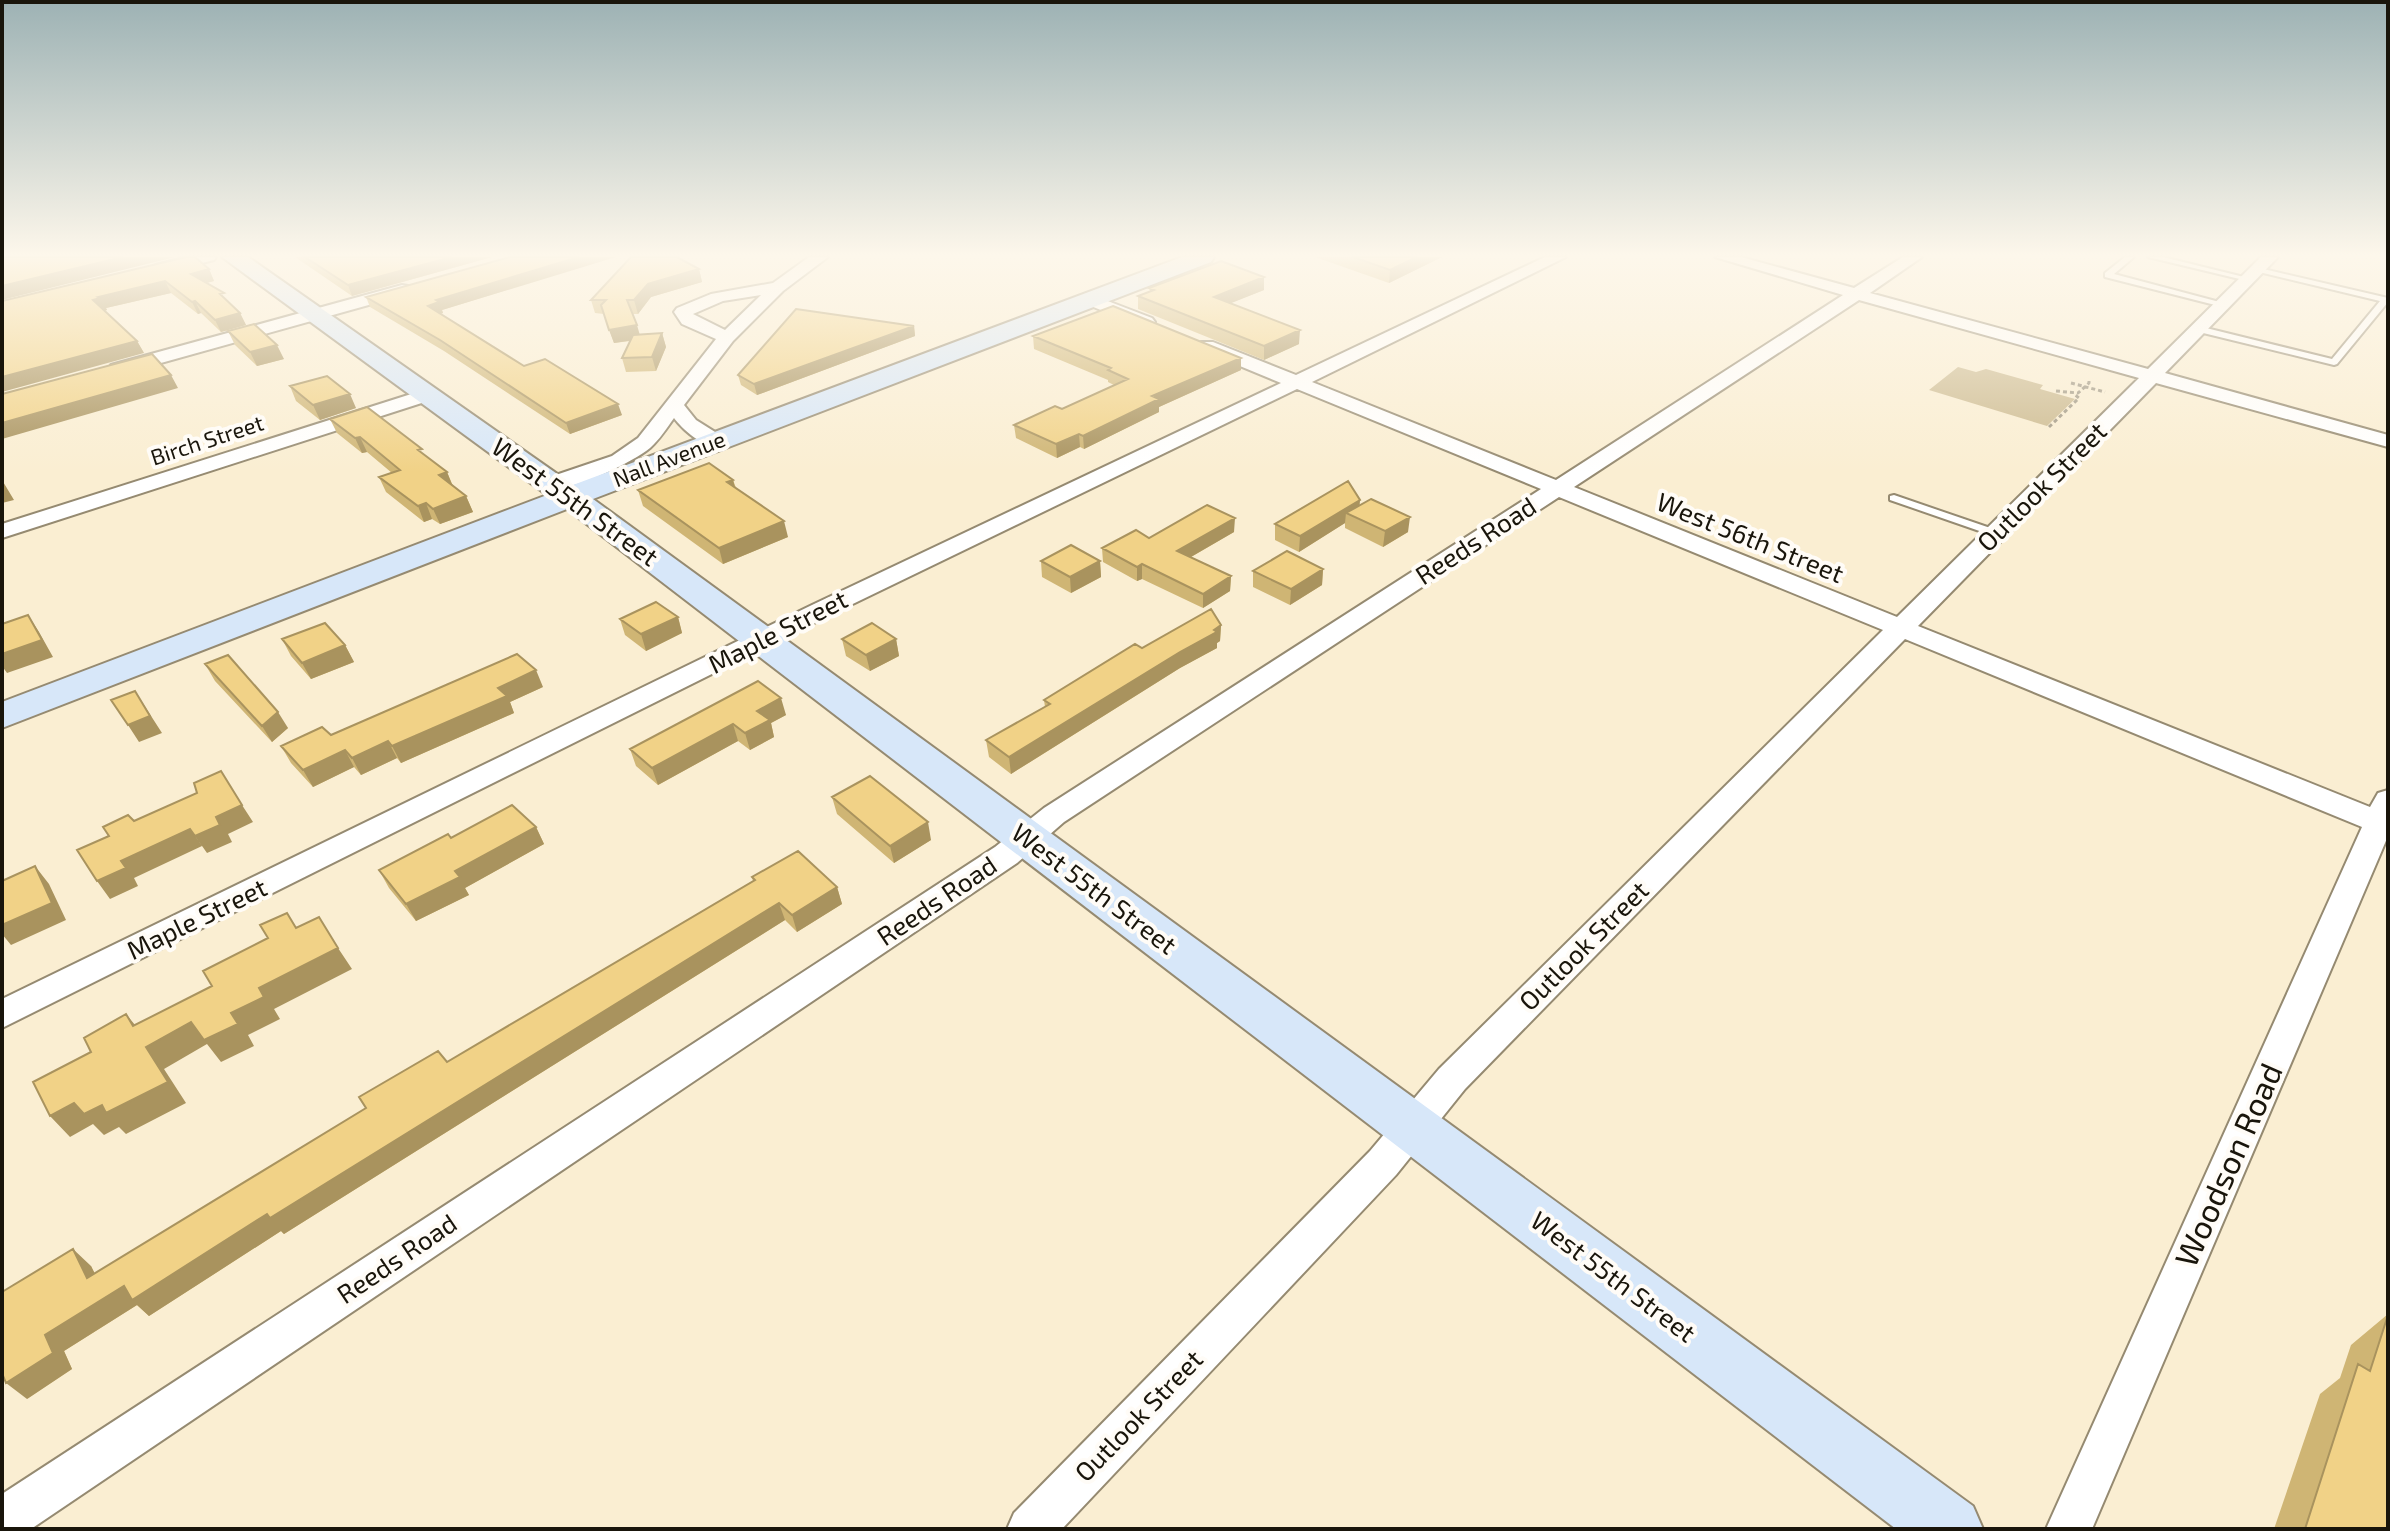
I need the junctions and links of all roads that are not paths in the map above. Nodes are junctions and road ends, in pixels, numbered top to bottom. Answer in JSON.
{"nodes":[{"id":1,"x":266,"y":328,"type":"edge"},
{"id":2,"x":334,"y":328,"type":"edge"},
{"id":3,"x":707,"y":328,"type":"edge"},
{"id":4,"x":736,"y":328,"type":"edge"},
{"id":5,"x":1016,"y":328,"type":"edge"},
{"id":6,"x":1163,"y":328,"type":"edge"},
{"id":7,"x":1408,"y":328,"type":"edge"},
{"id":8,"x":1804,"y":328,"type":"edge"},
{"id":9,"x":1983,"y":328,"type":"edge"},
{"id":10,"x":2362,"y":328,"type":"edge"},
{"id":11,"x":2198,"y":329,"type":"joint"},
{"id":12,"x":727,"y":337,"type":"junction"},
{"id":13,"x":2153,"y":375,"type":"junction"},
{"id":14,"x":94,"y":376,"type":"edge"},
{"id":15,"x":1296,"y":382,"type":"junction"},
{"id":16,"x":427,"y":395,"type":"junction"},
{"id":17,"x":675,"y":406,"type":"junction"},
{"id":18,"x":716,"y":441,"type":"junction"},
{"id":19,"x":2388,"y":441,"type":"edge"},
{"id":20,"x":1556,"y":489,"type":"junction"},
{"id":21,"x":561,"y":490,"type":"junction"},
{"id":22,"x":1894,"y":498,"type":"dead end"},
{"id":23,"x":2,"y":531,"type":"edge"},
{"id":24,"x":1995,"y":533,"type":"junction"},
{"id":25,"x":1899,"y":629,"type":"junction"},
{"id":26,"x":762,"y":640,"type":"junction"},
{"id":27,"x":2,"y":716,"type":"edge"},
{"id":28,"x":2385,"y":816,"type":"edge"},
{"id":29,"x":1025,"y":838,"type":"junction"},
{"id":30,"x":2,"y":1014,"type":"edge"},
{"id":31,"x":1413,"y":1127,"type":"junction"},
{"id":32,"x":2,"y":1521,"type":"edge"},
{"id":33,"x":1030,"y":1529,"type":"edge"},
{"id":34,"x":1950,"y":1529,"type":"edge"},
{"id":35,"x":2069,"y":1529,"type":"edge"}],
"edges":[{"from":1,"to":14,"type":"street"},
{"from":2,"to":16,"type":"street","name":"West 55th Street"},
{"from":3,"to":12,"type":"street"},
{"from":4,"to":12,"type":"street"},
{"from":5,"to":18,"type":"street","name":"Nall Avenue"},
{"from":6,"to":15,"type":"street","name":"West 56th Street"},
{"from":7,"to":15,"type":"street","name":"Maple Street"},
{"from":8,"to":20,"type":"street","name":"Reeds Road"},
{"from":9,"to":13,"type":"street"},
{"from":10,"to":11,"type":"lane"},
{"from":11,"to":13,"type":"street","name":"Outlook Street"},
{"from":12,"to":17,"type":"street"},
{"from":13,"to":19,"type":"street"},
{"from":13,"to":24,"type":"street","name":"Outlook Street"},
{"from":15,"to":20,"type":"street","name":"West 56th Street"},
{"from":15,"to":26,"type":"street","name":"Maple Street"},
{"from":16,"to":21,"type":"street","name":"West 55th Street"},
{"from":16,"to":23,"type":"street","name":"Birch Street"},
{"from":17,"to":18,"type":"street"},
{"from":17,"to":21,"type":"street"},
{"from":18,"to":21,"type":"street","name":"Nall Avenue"},
{"from":20,"to":25,"type":"street","name":"West 56th Street"},
{"from":20,"to":29,"type":"street","name":"Reeds Road"},
{"from":21,"to":26,"type":"street","name":"West 55th Street"},
{"from":21,"to":27,"type":"street","name":"Nall Avenue"},
{"from":22,"to":24,"type":"lane"},
{"from":24,"to":25,"type":"street","name":"Outlook Street"},
{"from":25,"to":28,"type":"street","name":"West 56th Street"},
{"from":25,"to":31,"type":"street","name":"Outlook Street"},
{"from":26,"to":29,"type":"street","name":"West 55th Street"},
{"from":26,"to":30,"type":"street","name":"Maple Street"},
{"from":28,"to":35,"type":"street","name":"Woodson Road"},
{"from":29,"to":31,"type":"street","name":"West 55th Street"},
{"from":29,"to":32,"type":"street","name":"Reeds Road"},
{"from":31,"to":33,"type":"street","name":"Outlook Street"},
{"from":31,"to":34,"type":"street","name":"West 55th Street"}]}
